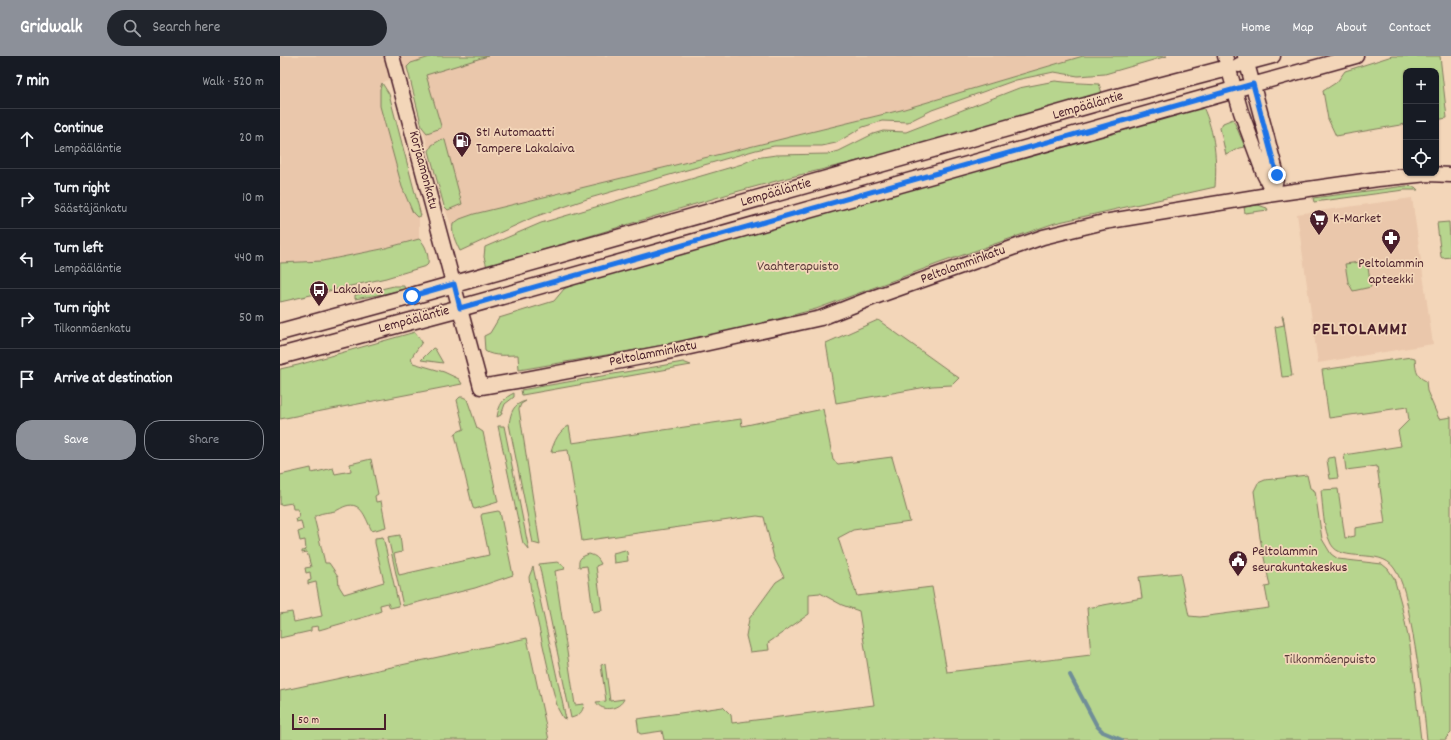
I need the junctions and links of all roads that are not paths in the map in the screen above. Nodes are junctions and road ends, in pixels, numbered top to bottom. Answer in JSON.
{"nodes":[{"id":1,"x":392,"y":56,"type":"edge"},
{"id":2,"x":1273,"y":56,"type":"edge"},
{"id":3,"x":1356,"y":56,"type":"edge"},
{"id":4,"x":1246,"y":59,"type":"edge"},
{"id":5,"x":1227,"y":62,"type":"edge"},
{"id":6,"x":1253,"y":84,"type":"junction"},
{"id":7,"x":1234,"y":90,"type":"junction"},
{"id":8,"x":1451,"y":175,"type":"edge"},
{"id":9,"x":1274,"y":192,"type":"junction"},
{"id":10,"x":454,"y":284,"type":"junction"},
{"id":11,"x":460,"y":308,"type":"junction"},
{"id":12,"x":280,"y":332,"type":"edge"},
{"id":13,"x":280,"y":356,"type":"edge"},
{"id":14,"x":481,"y":387,"type":"joint"}],
"edges":[{"from":1,"to":10,"type":"street","name":"Korjaamonkatu"},
{"from":2,"to":4,"type":"street","name":"Lempääläntie"},
{"from":3,"to":6,"type":"street","name":"Lempääläntie"},
{"from":4,"to":5,"type":"street","name":"Lempääläntie"},
{"from":4,"to":6,"type":"street"},
{"from":5,"to":7,"type":"street"},
{"from":5,"to":10,"type":"main road","name":"Lempääläntie"},
{"from":6,"to":7,"type":"street","name":"Lempääläntie"},
{"from":6,"to":9,"type":"street"},
{"from":7,"to":9,"type":"street"},
{"from":7,"to":11,"type":"main road","name":"Lempääläntie"},
{"from":8,"to":9,"type":"street","name":"Peltolamminkatu"},
{"from":9,"to":14,"type":"street","name":"Peltolamminkatu"},
{"from":10,"to":11,"type":"street","name":"Korjaamonkatu"},
{"from":10,"to":12,"type":"main road","name":"Lempääläntie"},
{"from":11,"to":13,"type":"main road","name":"Lempääläntie"},
{"from":11,"to":14,"type":"street","name":"Korjaamonkatu"}]}
